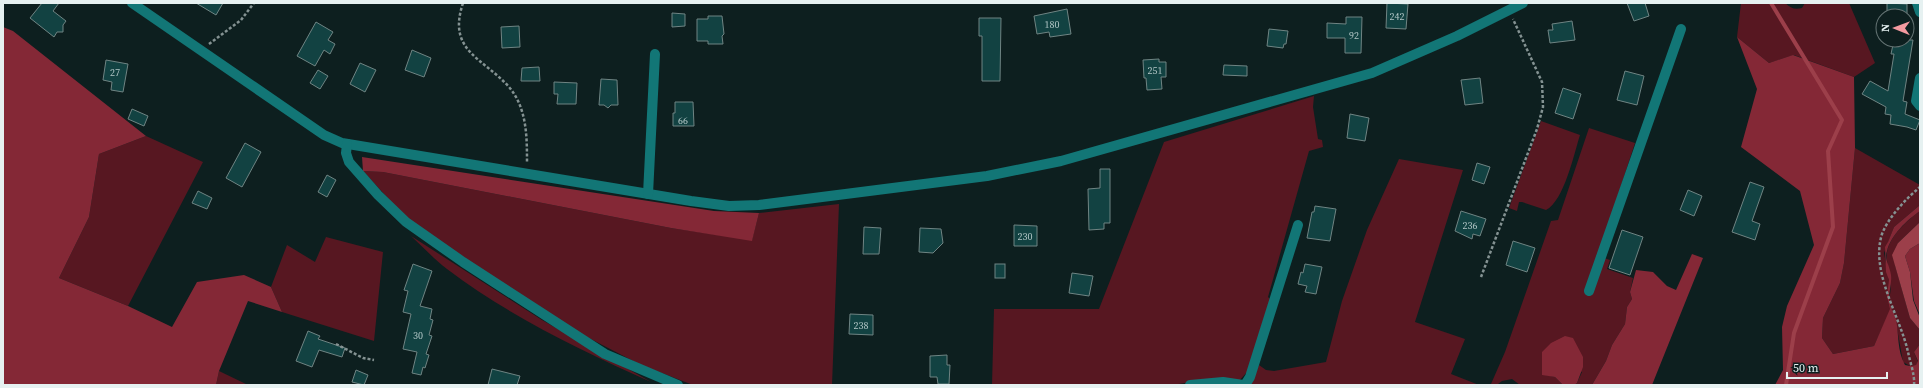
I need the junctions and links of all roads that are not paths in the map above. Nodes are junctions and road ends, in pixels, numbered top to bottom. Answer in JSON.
{"nodes":[{"id":1,"x":132,"y":3,"type":"edge"},
{"id":2,"x":1523,"y":3,"type":"edge"},
{"id":3,"x":1917,"y":3,"type":"edge"},
{"id":4,"x":1920,"y":12,"type":"edge"},
{"id":5,"x":1681,"y":29,"type":"dead end"},
{"id":6,"x":655,"y":54,"type":"dead end"},
{"id":7,"x":1920,"y":78,"type":"edge"},
{"id":8,"x":1920,"y":106,"type":"edge"},
{"id":9,"x":347,"y":144,"type":"junction"},
{"id":10,"x":648,"y":194,"type":"junction"},
{"id":11,"x":1298,"y":226,"type":"dead end"},
{"id":12,"x":1589,"y":291,"type":"dead end"},
{"id":13,"x":678,"y":385,"type":"edge"},
{"id":14,"x":1190,"y":385,"type":"edge"},
{"id":15,"x":1244,"y":385,"type":"edge"}],
"edges":[{"from":1,"to":9,"type":"street"},
{"from":2,"to":10,"type":"street"},
{"from":3,"to":4,"type":"street"},
{"from":5,"to":12,"type":"street"},
{"from":6,"to":10,"type":"street"},
{"from":7,"to":8,"type":"street"},
{"from":9,"to":10,"type":"street"},
{"from":9,"to":13,"type":"street"},
{"from":11,"to":15,"type":"street"},
{"from":14,"to":15,"type":"street"}]}
